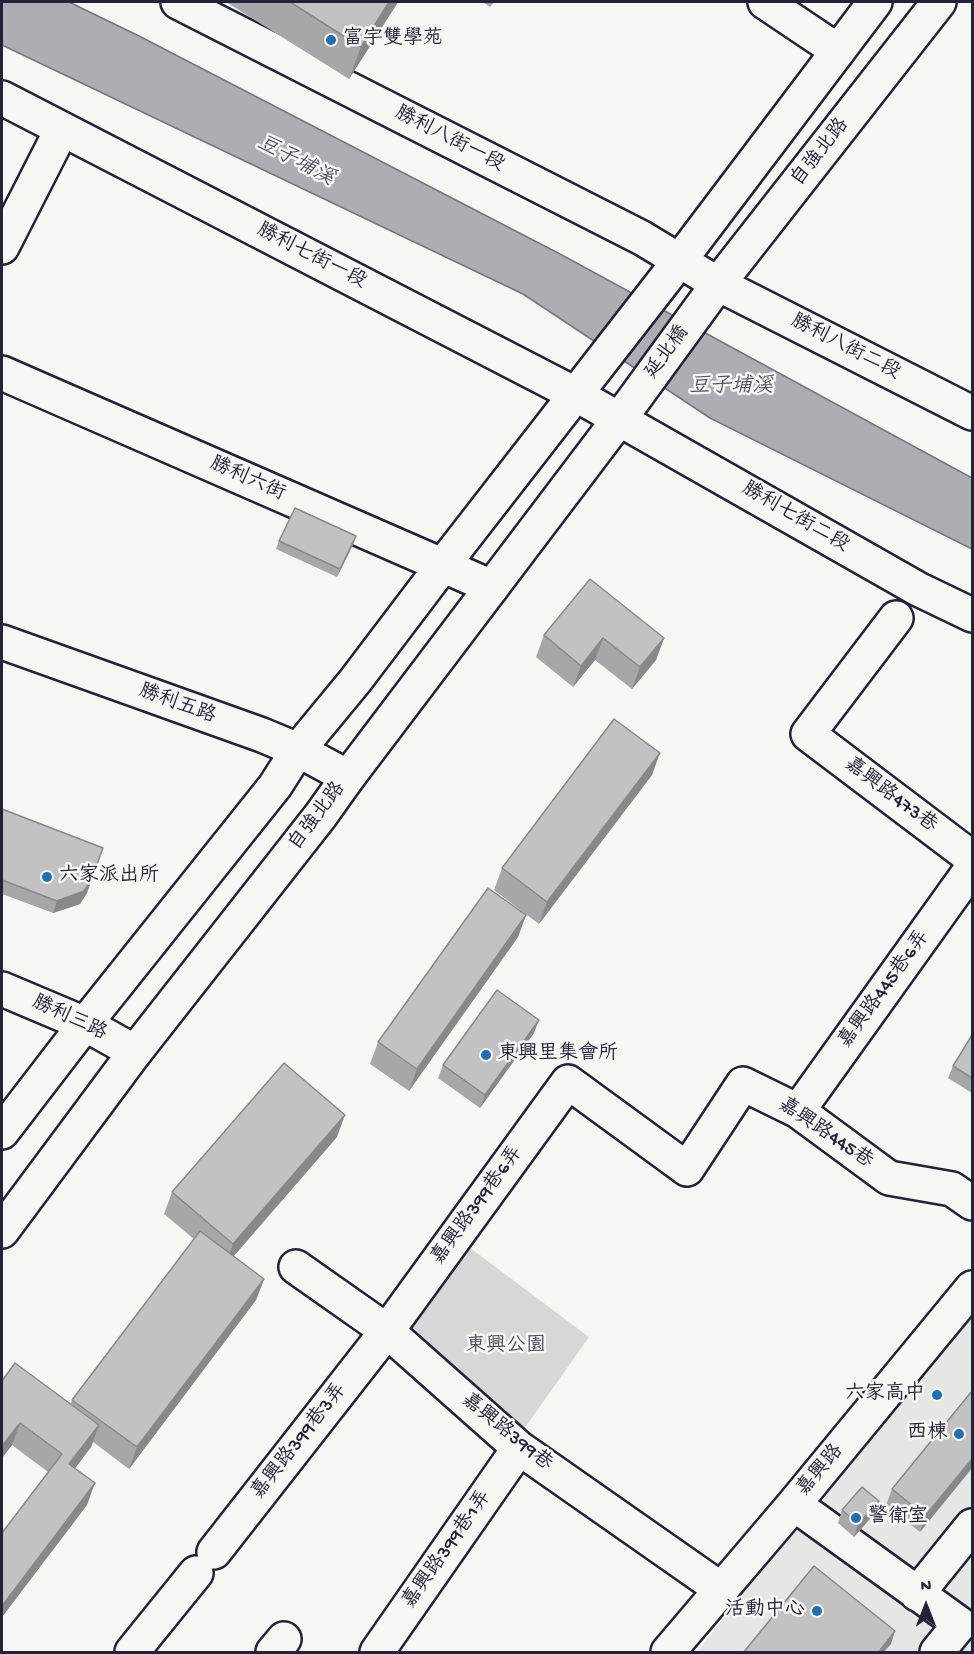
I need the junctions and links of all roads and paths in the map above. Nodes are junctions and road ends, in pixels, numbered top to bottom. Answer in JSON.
{"nodes":[{"id":1,"x":178,"y":2,"type":"edge"},
{"id":2,"x":765,"y":2,"type":"edge"},
{"id":3,"x":875,"y":2,"type":"edge"},
{"id":4,"x":939,"y":2,"type":"edge"},
{"id":5,"x":838,"y":51,"type":"junction"},
{"id":6,"x":2,"y":98,"type":"edge"},
{"id":7,"x":62,"y":129,"type":"junction"},
{"id":8,"x":2,"y":247,"type":"edge"},
{"id":9,"x":671,"y":270,"type":"junction"},
{"id":10,"x":711,"y":294,"type":"junction"},
{"id":11,"x":2,"y":373,"type":"edge"},
{"id":12,"x":583,"y":385,"type":"junction"},
{"id":13,"x":626,"y":410,"type":"junction"},
{"id":14,"x":972,"y":413,"type":"edge"},
{"id":15,"x":443,"y":565,"type":"junction"},
{"id":16,"x":492,"y":586,"type":"junction"},
{"id":17,"x":972,"y":615,"type":"edge"},
{"id":18,"x":896,"y":618,"type":"dead end"},
{"id":19,"x":2,"y":642,"type":"edge"},
{"id":20,"x":298,"y":750,"type":"junction"},
{"id":21,"x":348,"y":777,"type":"junction"},
{"id":22,"x":972,"y":858,"type":"edge"},
{"id":23,"x":972,"y":868,"type":"edge"},
{"id":24,"x":2,"y":989,"type":"edge"},
{"id":25,"x":85,"y":1024,"type":"junction"},
{"id":26,"x":135,"y":1052,"type":"junction"},
{"id":27,"x":568,"y":1082,"type":"joint"},
{"id":28,"x":798,"y":1112,"type":"junction"},
{"id":29,"x":2,"y":1132,"type":"edge"},
{"id":30,"x":972,"y":1203,"type":"edge"},
{"id":31,"x":2,"y":1232,"type":"edge"},
{"id":32,"x":296,"y":1267,"type":"dead end"},
{"id":33,"x":972,"y":1288,"type":"edge"},
{"id":34,"x":387,"y":1331,"type":"junction"},
{"id":35,"x":519,"y":1448,"type":"junction"},
{"id":36,"x":794,"y":1504,"type":"junction"},
{"id":37,"x":972,"y":1526,"type":"edge"},
{"id":38,"x":722,"y":1590,"type":"junction"},
{"id":39,"x":918,"y":1594,"type":"junction"},
{"id":40,"x":132,"y":1653,"type":"edge"},
{"id":41,"x":377,"y":1653,"type":"edge"},
{"id":42,"x":668,"y":1653,"type":"edge"},
{"id":43,"x":937,"y":1653,"type":"edge"}],
"edges":[{"from":1,"to":9,"type":"street","name":"勝利八街一段"},
{"from":2,"to":5,"type":"street"},
{"from":3,"to":5,"type":"street"},
{"from":4,"to":10,"type":"street","name":"自強北路"},
{"from":5,"to":9,"type":"street"},
{"from":6,"to":7,"type":"street","name":"勝利七街一段"},
{"from":7,"to":8,"type":"street"},
{"from":7,"to":12,"type":"street","name":"勝利七街一段"},
{"from":9,"to":10,"type":"street","name":"勝利八街一段"},
{"from":9,"to":12,"type":"street"},
{"from":10,"to":13,"type":"street","name":"延北橋"},
{"from":10,"to":14,"type":"street","name":"勝利八街二段"},
{"from":11,"to":15,"type":"street","name":"勝利六街"},
{"from":12,"to":13,"type":"street","name":"勝利七街一段"},
{"from":12,"to":15,"type":"street"},
{"from":13,"to":16,"type":"street","name":"自強北路"},
{"from":13,"to":17,"type":"street","name":"勝利七街二段"},
{"from":15,"to":16,"type":"street","name":"勝利六街"},
{"from":15,"to":20,"type":"street"},
{"from":16,"to":21,"type":"street","name":"自強北路"},
{"from":18,"to":22,"type":"street","name":"嘉興路473巷"},
{"from":19,"to":20,"type":"street","name":"勝利五路"},
{"from":20,"to":21,"type":"street","name":"勝利五路"},
{"from":20,"to":25,"type":"street"},
{"from":21,"to":26,"type":"street","name":"自強北路"},
{"from":23,"to":28,"type":"street","name":"嘉興路445巷6弄"},
{"from":24,"to":25,"type":"street","name":"勝利三路"},
{"from":25,"to":26,"type":"street","name":"勝利三路"},
{"from":25,"to":29,"type":"street"},
{"from":26,"to":31,"type":"street","name":"自強北路"},
{"from":27,"to":28,"type":"street","name":"嘉興路445巷"},
{"from":27,"to":34,"type":"street","name":"嘉興路399巷6弄"},
{"from":28,"to":30,"type":"street","name":"嘉興路445巷"},
{"from":32,"to":34,"type":"street","name":"嘉興路399巷"},
{"from":33,"to":36,"type":"street","name":"嘉興路"},
{"from":34,"to":35,"type":"street","name":"嘉興路399巷"},
{"from":34,"to":40,"type":"street","name":"嘉興路399巷3弄"},
{"from":35,"to":38,"type":"street","name":"嘉興路399巷"},
{"from":35,"to":41,"type":"street","name":"嘉興路399巷1弄"},
{"from":36,"to":38,"type":"street","name":"嘉興路"},
{"from":36,"to":39,"type":"street"},
{"from":37,"to":39,"type":"street"},
{"from":38,"to":42,"type":"street","name":"嘉興路"},
{"from":39,"to":43,"type":"street"}]}
